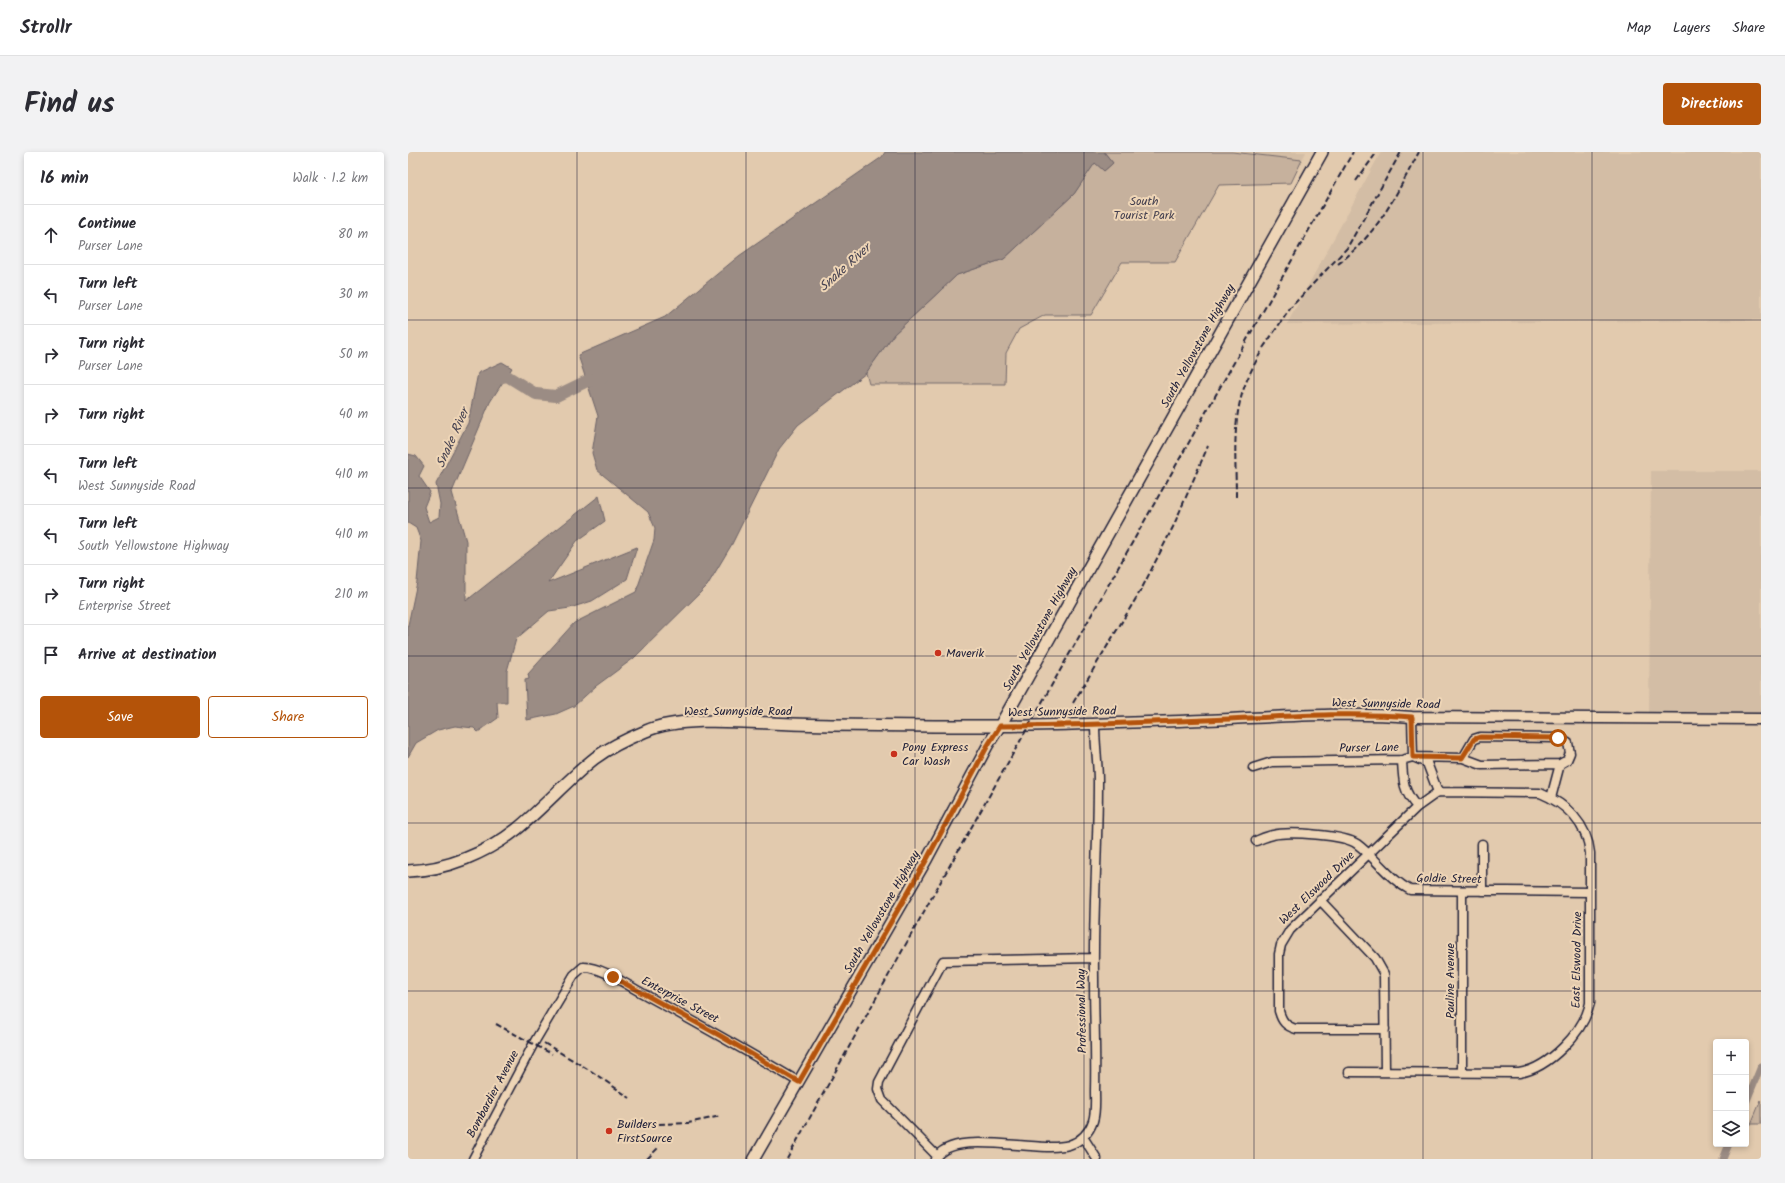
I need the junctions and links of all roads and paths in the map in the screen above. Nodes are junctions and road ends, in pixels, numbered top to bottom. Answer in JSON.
{"nodes":[{"id":1,"x":1322,"y":152,"type":"edge"},
{"id":2,"x":1412,"y":717,"type":"junction"},
{"id":3,"x":1761,"y":719,"type":"edge"},
{"id":4,"x":1095,"y":725,"type":"junction"},
{"id":5,"x":1000,"y":726,"type":"junction"},
{"id":6,"x":1413,"y":757,"type":"junction"},
{"id":7,"x":1462,"y":758,"type":"junction"},
{"id":8,"x":1402,"y":760,"type":"junction"},
{"id":9,"x":1560,"y":764,"type":"junction"},
{"id":10,"x":1253,"y":768,"type":"dead end"},
{"id":11,"x":1438,"y":792,"type":"junction"},
{"id":12,"x":1551,"y":798,"type":"junction"},
{"id":13,"x":1417,"y":807,"type":"junction"},
{"id":14,"x":1256,"y":841,"type":"dead end"},
{"id":15,"x":1482,"y":844,"type":"dead end"},
{"id":16,"x":1368,"y":855,"type":"junction"},
{"id":17,"x":408,"y":871,"type":"edge"},
{"id":18,"x":1462,"y":891,"type":"junction"},
{"id":19,"x":1482,"y":891,"type":"junction"},
{"id":20,"x":1590,"y":892,"type":"junction"},
{"id":21,"x":1320,"y":900,"type":"junction"},
{"id":22,"x":1094,"y":958,"type":"junction"},
{"id":23,"x":1385,"y":1029,"type":"junction"},
{"id":24,"x":535,"y":1041,"type":"joint"},
{"id":25,"x":1385,"y":1071,"type":"junction"},
{"id":26,"x":1462,"y":1071,"type":"junction"},
{"id":27,"x":1349,"y":1072,"type":"dead end"},
{"id":28,"x":799,"y":1082,"type":"junction"},
{"id":29,"x":1083,"y":1137,"type":"junction"},
{"id":30,"x":936,"y":1158,"type":"edge"},
{"id":31,"x":472,"y":1159,"type":"edge"},
{"id":32,"x":754,"y":1159,"type":"edge"},
{"id":33,"x":1097,"y":1159,"type":"edge"}],
"edges":[{"from":1,"to":5,"type":"highway","name":"South Yellowstone Highway"},
{"from":2,"to":3,"type":"main road","name":"West Sunnyside Road"},
{"from":2,"to":4,"type":"main road","name":"West Sunnyside Road"},
{"from":2,"to":6,"type":"street"},
{"from":4,"to":5,"type":"main road","name":"West Sunnyside Road"},
{"from":4,"to":22,"type":"street","name":"Professional Way"},
{"from":5,"to":17,"type":"highway","name":"West Sunnyside Road"},
{"from":5,"to":28,"type":"main road","name":"South Yellowstone Highway"},
{"from":6,"to":7,"type":"street","name":"Purser Lane"},
{"from":6,"to":8,"type":"street","name":"Purser Lane"},
{"from":6,"to":11,"type":"street"},
{"from":7,"to":9,"type":"street","name":"Purser Lane"},
{"from":7,"to":9,"type":"street"},
{"from":8,"to":10,"type":"street","name":"Purser Lane"},
{"from":8,"to":13,"type":"street"},
{"from":9,"to":12,"type":"street"},
{"from":11,"to":12,"type":"street","name":"East Elswood Drive"},
{"from":11,"to":13,"type":"street"},
{"from":12,"to":20,"type":"street","name":"East Elswood Drive"},
{"from":13,"to":16,"type":"street","name":"West Elswood Drive"},
{"from":14,"to":16,"type":"street","name":"Goldie Street"},
{"from":15,"to":19,"type":"street"},
{"from":16,"to":18,"type":"street","name":"Goldie Street"},
{"from":16,"to":21,"type":"street","name":"West Elswood Drive"},
{"from":18,"to":19,"type":"street","name":"Goldie Street"},
{"from":18,"to":26,"type":"street","name":"Pauline Avenue"},
{"from":19,"to":20,"type":"street","name":"Goldie Street"},
{"from":20,"to":26,"type":"street","name":"East Elswood Drive"},
{"from":21,"to":23,"type":"street"},
{"from":21,"to":23,"type":"street","name":"West Elswood Drive"},
{"from":22,"to":29,"type":"street","name":"Professional Way"},
{"from":22,"to":30,"type":"street"},
{"from":23,"to":25,"type":"street"},
{"from":24,"to":28,"type":"street","name":"Enterprise Street"},
{"from":24,"to":31,"type":"street","name":"Bombardier Avenue"},
{"from":25,"to":26,"type":"street","name":"East Elswood Drive"},
{"from":25,"to":27,"type":"street","name":"East Elswood Drive"},
{"from":28,"to":32,"type":"main road","name":"South Yellowstone Highway"},
{"from":29,"to":30,"type":"street"},
{"from":29,"to":33,"type":"street"}]}
